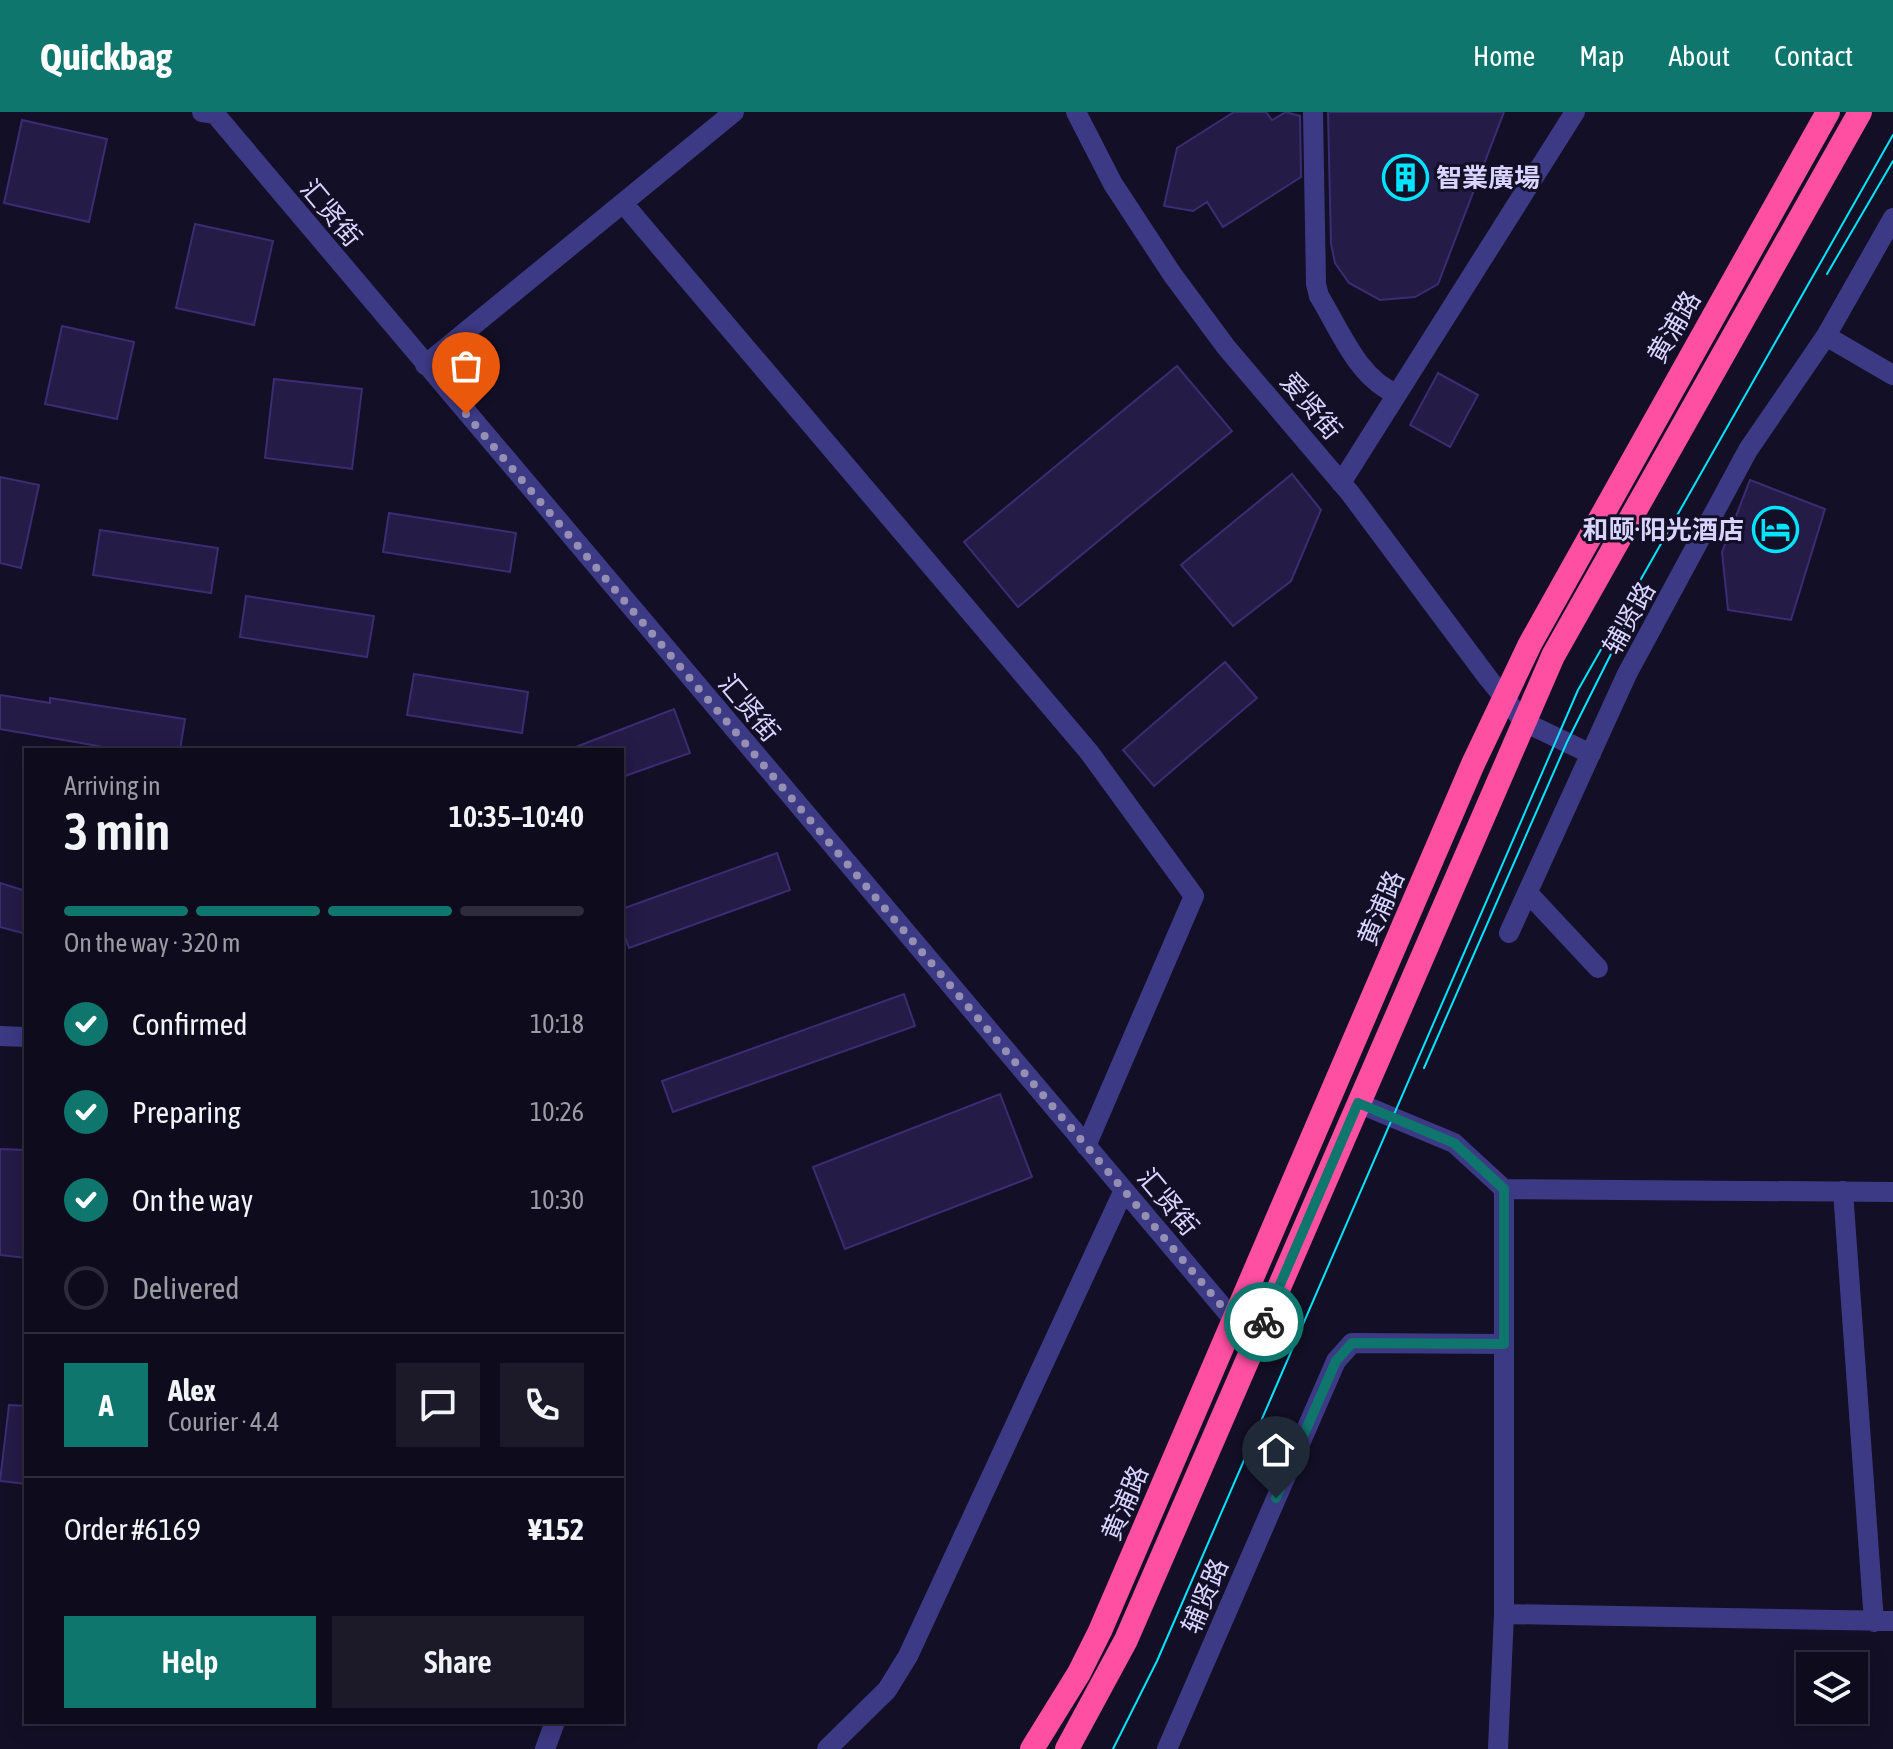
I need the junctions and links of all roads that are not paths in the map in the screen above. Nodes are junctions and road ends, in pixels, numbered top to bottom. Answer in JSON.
{"nodes":[{"id":1,"x":734,"y":112,"type":"edge"},
{"id":2,"x":1076,"y":112,"type":"edge"},
{"id":3,"x":1313,"y":112,"type":"edge"},
{"id":4,"x":1575,"y":112,"type":"edge"},
{"id":5,"x":1828,"y":112,"type":"edge"},
{"id":6,"x":1860,"y":112,"type":"edge"},
{"id":7,"x":212,"y":113,"type":"edge"},
{"id":8,"x":623,"y":203,"type":"junction"},
{"id":9,"x":1893,"y":218,"type":"edge"},
{"id":10,"x":1826,"y":336,"type":"junction"},
{"id":11,"x":425,"y":365,"type":"junction"},
{"id":12,"x":1893,"y":375,"type":"edge"},
{"id":13,"x":1397,"y":394,"type":"junction"},
{"id":14,"x":1341,"y":483,"type":"junction"},
{"id":15,"x":1505,"y":698,"type":"junction"},
{"id":16,"x":1524,"y":722,"type":"junction"},
{"id":17,"x":1591,"y":754,"type":"junction"},
{"id":18,"x":1528,"y":893,"type":"junction"},
{"id":19,"x":1509,"y":933,"type":"dead end"},
{"id":20,"x":1598,"y":968,"type":"dead end"},
{"id":21,"x":0,"y":1036,"type":"edge"},
{"id":22,"x":24,"y":1037,"type":"edge"},
{"id":23,"x":1358,"y":1103,"type":"junction"},
{"id":24,"x":1086,"y":1146,"type":"junction"},
{"id":25,"x":1504,"y":1189,"type":"junction"},
{"id":26,"x":1124,"y":1190,"type":"junction"},
{"id":27,"x":1843,"y":1191,"type":"junction"},
{"id":28,"x":1893,"y":1192,"type":"edge"},
{"id":29,"x":1234,"y":1320,"type":"junction"},
{"id":30,"x":1254,"y":1344,"type":"junction"},
{"id":31,"x":1504,"y":1344,"type":"junction"},
{"id":32,"x":1504,"y":1614,"type":"junction"},
{"id":33,"x":1883,"y":1622,"type":"edge"},
{"id":34,"x":554,"y":1724,"type":"edge"},
{"id":35,"x":545,"y":1749,"type":"edge"},
{"id":36,"x":827,"y":1749,"type":"edge"},
{"id":37,"x":1032,"y":1749,"type":"edge"},
{"id":38,"x":1067,"y":1749,"type":"edge"},
{"id":39,"x":1167,"y":1749,"type":"edge"},
{"id":40,"x":1498,"y":1749,"type":"edge"}],
"edges":[{"from":1,"to":8,"type":"street"},
{"from":2,"to":14,"type":"street","name":"爱贤街"},
{"from":3,"to":13,"type":"street"},
{"from":4,"to":13,"type":"street"},
{"from":5,"to":15,"type":"highway","name":"黄浦路"},
{"from":6,"to":16,"type":"highway"},
{"from":7,"to":11,"type":"street","name":"汇贤街"},
{"from":8,"to":11,"type":"street"},
{"from":8,"to":24,"type":"street"},
{"from":9,"to":10,"type":"street","name":"辅贤路"},
{"from":10,"to":12,"type":"street"},
{"from":10,"to":17,"type":"street","name":"辅贤路"},
{"from":11,"to":24,"type":"street","name":"汇贤街"},
{"from":13,"to":14,"type":"street"},
{"from":14,"to":15,"type":"street","name":"爱贤街"},
{"from":15,"to":16,"type":"street","name":"爱贤街"},
{"from":15,"to":29,"type":"highway","name":"黄浦路"},
{"from":16,"to":17,"type":"street"},
{"from":16,"to":23,"type":"highway"},
{"from":17,"to":18,"type":"street","name":"辅贤路"},
{"from":18,"to":19,"type":"street","name":"辅贤路"},
{"from":18,"to":20,"type":"street"},
{"from":21,"to":22,"type":"street"},
{"from":23,"to":25,"type":"street"},
{"from":23,"to":30,"type":"highway"},
{"from":24,"to":26,"type":"street","name":"汇贤街"},
{"from":25,"to":27,"type":"street"},
{"from":25,"to":31,"type":"street"},
{"from":26,"to":29,"type":"street","name":"汇贤街"},
{"from":26,"to":36,"type":"street"},
{"from":27,"to":28,"type":"street"},
{"from":27,"to":33,"type":"street"},
{"from":29,"to":30,"type":"street","name":"汇贤街"},
{"from":29,"to":37,"type":"highway","name":"黄浦路"},
{"from":30,"to":38,"type":"highway"},
{"from":31,"to":32,"type":"street"},
{"from":31,"to":39,"type":"street","name":"辅贤路"},
{"from":32,"to":33,"type":"street"},
{"from":32,"to":40,"type":"street"},
{"from":34,"to":35,"type":"street"}]}
